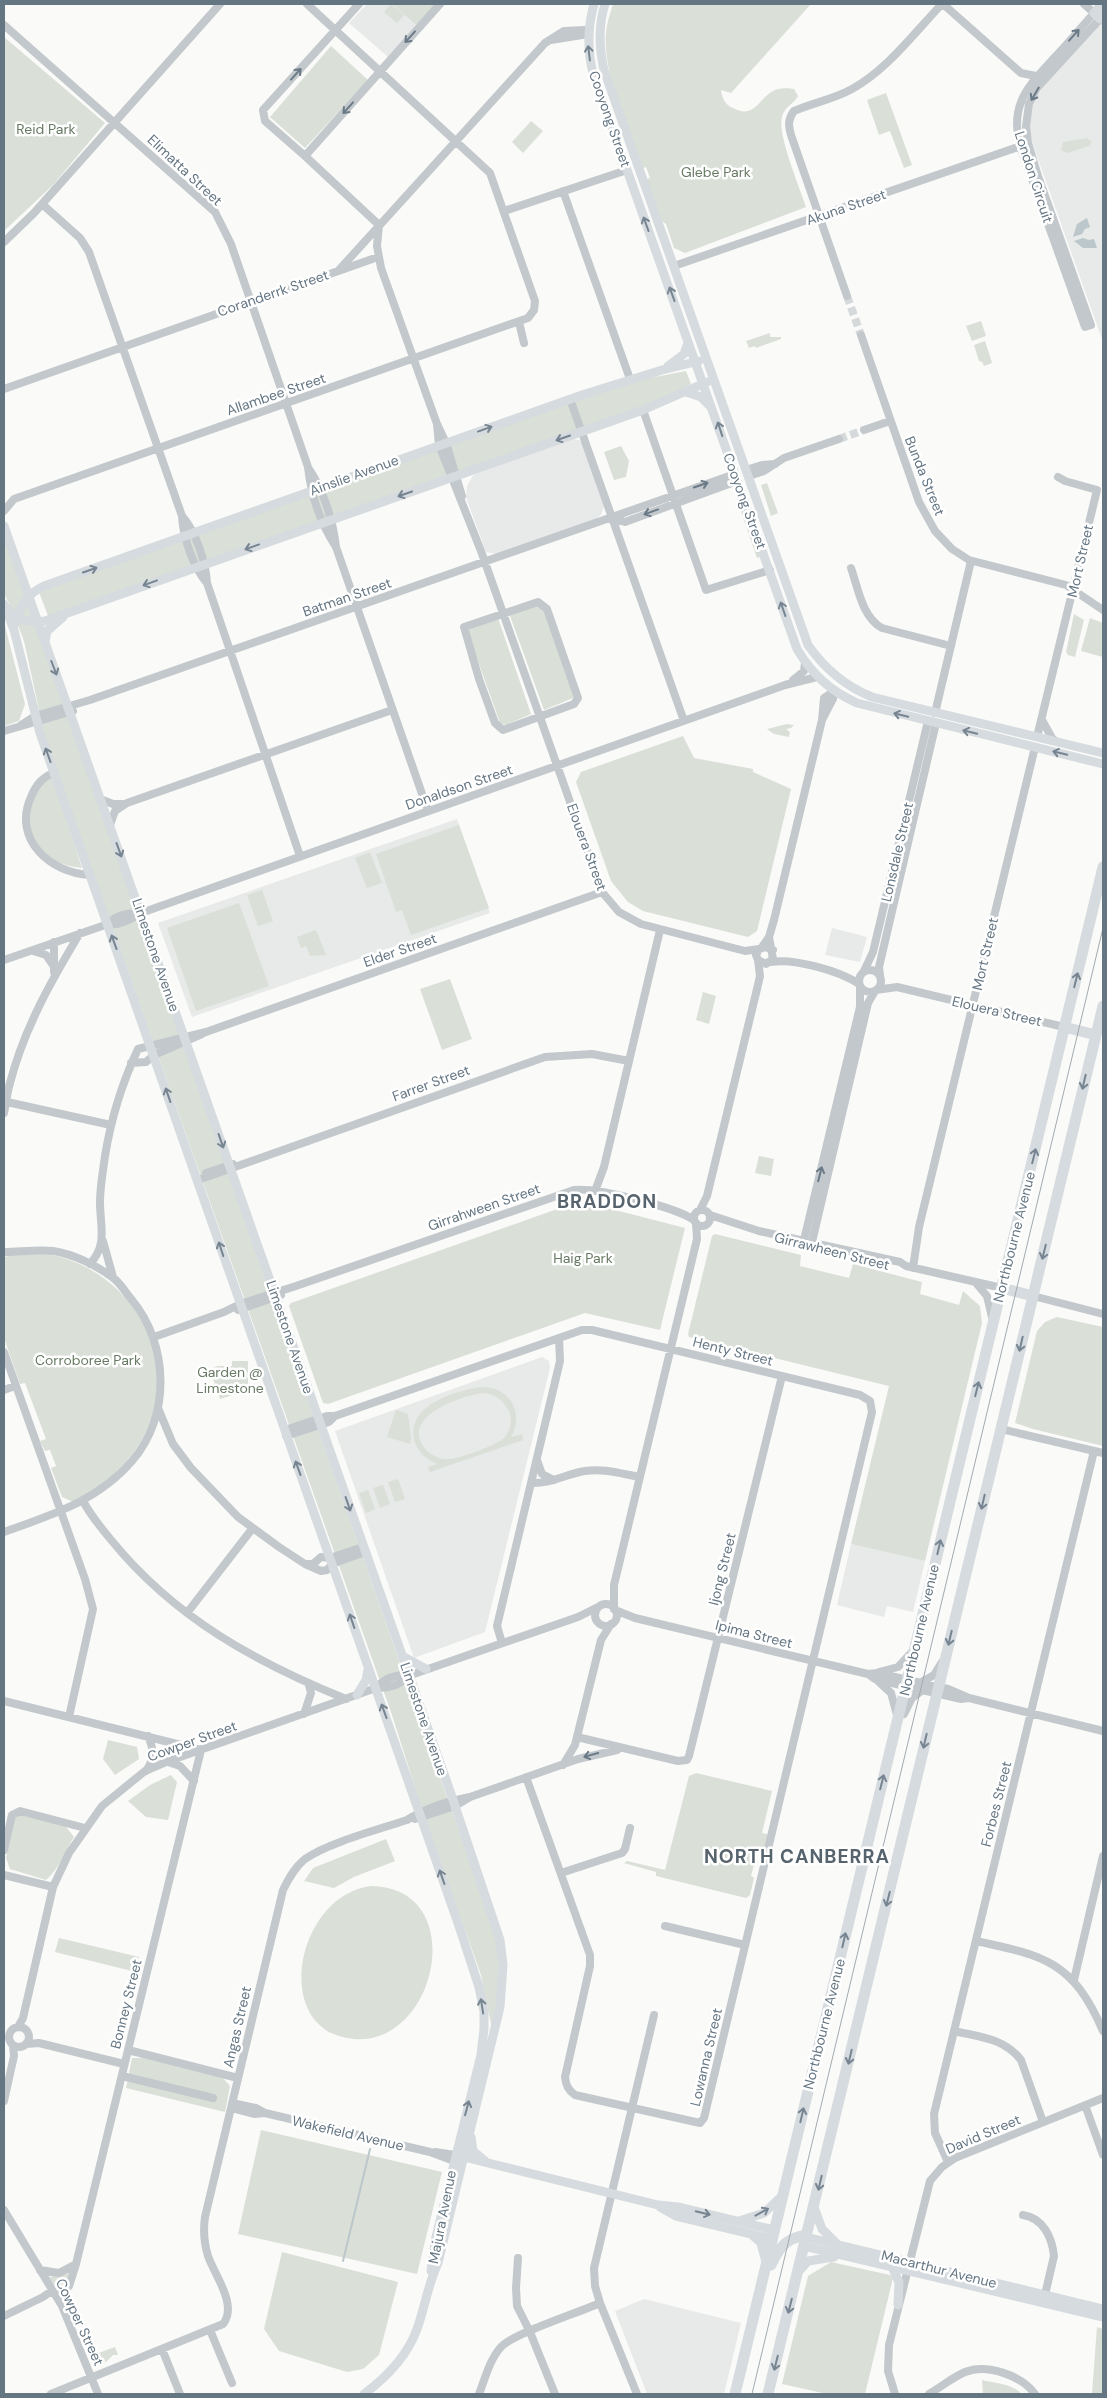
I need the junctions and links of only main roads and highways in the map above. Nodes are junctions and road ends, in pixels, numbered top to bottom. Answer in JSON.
{"nodes":[{"id":1,"x":594,"y":4,"type":"edge"},
{"id":2,"x":605,"y":4,"type":"edge"},
{"id":3,"x":600,"y":24,"type":"junction"},
{"id":4,"x":588,"y":34,"type":"junction"},
{"id":5,"x":599,"y":45,"type":"junction"},
{"id":6,"x":624,"y":128,"type":"junction"},
{"id":7,"x":627,"y":170,"type":"junction"},
{"id":8,"x":642,"y":176,"type":"junction"},
{"id":9,"x":674,"y":266,"type":"junction"},
{"id":10,"x":663,"y":270,"type":"junction"},
{"id":11,"x":688,"y":342,"type":"junction"},
{"id":12,"x":707,"y":359,"type":"junction"},
{"id":13,"x":695,"y":363,"type":"junction"},
{"id":14,"x":662,"y":370,"type":"junction"},
{"id":15,"x":714,"y":378,"type":"junction"},
{"id":16,"x":704,"y":384,"type":"junction"},
{"id":17,"x":686,"y":392,"type":"junction"},
{"id":18,"x":713,"y":410,"type":"junction"},
{"id":19,"x":747,"y":473,"type":"junction"},
{"id":20,"x":732,"y":479,"type":"junction"},
{"id":21,"x":4,"y":526,"type":"edge"},
{"id":22,"x":779,"y":564,"type":"junction"},
{"id":23,"x":770,"y":569,"type":"junction"},
{"id":24,"x":20,"y":576,"type":"junction"},
{"id":25,"x":44,"y":586,"type":"junction"},
{"id":26,"x":28,"y":596,"type":"junction"},
{"id":27,"x":4,"y":603,"type":"edge"},
{"id":28,"x":71,"y":611,"type":"junction"},
{"id":29,"x":17,"y":617,"type":"junction"},
{"id":30,"x":37,"y":622,"type":"junction"},
{"id":31,"x":14,"y":630,"type":"junction"},
{"id":32,"x":45,"y":645,"type":"junction"},
{"id":33,"x":834,"y":674,"type":"junction"},
{"id":34,"x":855,"y":689,"type":"junction"},
{"id":35,"x":834,"y":691,"type":"junction"},
{"id":36,"x":935,"y":713,"type":"junction"},
{"id":37,"x":932,"y":722,"type":"junction"},
{"id":38,"x":1002,"y":729,"type":"junction"},
{"id":39,"x":1037,"y":737,"type":"junction"},
{"id":40,"x":999,"y":739,"type":"junction"},
{"id":41,"x":1035,"y":747,"type":"junction"},
{"id":42,"x":1103,"y":753,"type":"edge"},
{"id":43,"x":1103,"y":764,"type":"edge"},
{"id":44,"x":1103,"y":866,"type":"edge"},
{"id":45,"x":1103,"y":1006,"type":"edge"},
{"id":46,"x":1064,"y":1027,"type":"junction"},
{"id":47,"x":1100,"y":1036,"type":"edge"},
{"id":48,"x":1002,"y":1288,"type":"junction"},
{"id":49,"x":1033,"y":1296,"type":"junction"},
{"id":50,"x":402,"y":1656,"type":"junction"},
{"id":51,"x":368,"y":1667,"type":"junction"},
{"id":52,"x":426,"y":1669,"type":"road end"},
{"id":53,"x":357,"y":1695,"type":"road end"},
{"id":54,"x":470,"y":2132,"type":"junction"},
{"id":55,"x":459,"y":2159,"type":"junction"},
{"id":56,"x":489,"y":2163,"type":"junction"},
{"id":57,"x":548,"y":2178,"type":"junction"},
{"id":58,"x":782,"y":2196,"type":"junction"},
{"id":59,"x":445,"y":2198,"type":"junction"},
{"id":60,"x":454,"y":2200,"type":"junction"},
{"id":61,"x":658,"y":2205,"type":"junction"},
{"id":62,"x":814,"y":2207,"type":"junction"},
{"id":63,"x":739,"y":2221,"type":"junction"},
{"id":64,"x":751,"y":2234,"type":"junction"},
{"id":65,"x":773,"y":2234,"type":"junction"},
{"id":66,"x":440,"y":2238,"type":"junction"},
{"id":67,"x":804,"y":2240,"type":"junction"},
{"id":68,"x":786,"y":2242,"type":"junction"},
{"id":69,"x":838,"y":2245,"type":"junction"},
{"id":70,"x":859,"y":2260,"type":"junction"},
{"id":71,"x":766,"y":2262,"type":"junction"},
{"id":72,"x":908,"y":2265,"type":"junction"},
{"id":73,"x":892,"y":2267,"type":"junction"},
{"id":74,"x":796,"y":2279,"type":"junction"},
{"id":75,"x":761,"y":2285,"type":"junction"},
{"id":76,"x":1044,"y":2299,"type":"junction"},
{"id":77,"x":898,"y":2305,"type":"road end"},
{"id":78,"x":1103,"y":2309,"type":"edge"},
{"id":79,"x":1103,"y":2317,"type":"edge"},
{"id":80,"x":364,"y":2394,"type":"edge"},
{"id":81,"x":735,"y":2394,"type":"edge"},
{"id":82,"x":768,"y":2394,"type":"edge"}],
"edges":[{"from":1,"to":4,"type":"main road"},
{"from":2,"to":3,"type":"main road"},
{"from":3,"to":4,"type":"main road"},
{"from":3,"to":5,"type":"main road"},
{"from":4,"to":5,"type":"main road"},
{"from":7,"to":4,"type":"main road","name":"Cooyong Street","one_way":true},
{"from":5,"to":6,"type":"main road","name":"Cooyong Street"},
{"from":6,"to":7,"type":"main road"},
{"from":6,"to":8,"type":"main road","name":"Cooyong Street"},
{"from":7,"to":8,"type":"main road"},
{"from":10,"to":7,"type":"main road","name":"Cooyong Street","one_way":true},
{"from":8,"to":9,"type":"main road","name":"Cooyong Street"},
{"from":9,"to":10,"type":"main road","name":"Akuna Street"},
{"from":9,"to":12,"type":"main road","name":"Cooyong Street"},
{"from":11,"to":10,"type":"main road","name":"Cooyong Street","one_way":true},
{"from":11,"to":13,"type":"main road","name":"Cooyong Street"},
{"from":11,"to":14,"type":"main road"},
{"from":12,"to":13,"type":"main road","name":"Ainslie Avenue"},
{"from":12,"to":15,"type":"main road","name":"Cooyong Street"},
{"from":13,"to":14,"type":"main road","name":"Ainslie Avenue"},
{"from":13,"to":16,"type":"main road","name":"Cooyong Street"},
{"from":25,"to":14,"type":"main road","name":"Ainslie Avenue","one_way":true},
{"from":15,"to":16,"type":"main road"},
{"from":15,"to":19,"type":"main road","name":"Cooyong Street"},
{"from":16,"to":17,"type":"main road"},
{"from":16,"to":18,"type":"main road","name":"Cooyong Street"},
{"from":17,"to":18,"type":"main road"},
{"from":17,"to":28,"type":"main road","one_way":true},
{"from":20,"to":18,"type":"main road","name":"Cooyong Street","one_way":true},
{"from":19,"to":20,"type":"main road"},
{"from":19,"to":22,"type":"main road","name":"Cooyong Street"},
{"from":20,"to":23,"type":"main road","name":"Cooyong Street"},
{"from":21,"to":24,"type":"main road","name":"Limestone Avenue"},
{"from":22,"to":23,"type":"main road"},
{"from":22,"to":33,"type":"main road","name":"Cooyong Street"},
{"from":35,"to":23,"type":"main road","name":"Cooyong Street","one_way":true},
{"from":24,"to":25,"type":"main road"},
{"from":24,"to":26,"type":"main road","name":"Limestone Avenue"},
{"from":25,"to":26,"type":"main road","name":"Ainslie Avenue"},
{"from":26,"to":29,"type":"main road"},
{"from":26,"to":30,"type":"main road","name":"Limestone Avenue"},
{"from":27,"to":29,"type":"main road"},
{"from":27,"to":31,"type":"main road"},
{"from":28,"to":30,"type":"main road"},
{"from":28,"to":32,"type":"main road"},
{"from":29,"to":30,"type":"main road"},
{"from":29,"to":31,"type":"main road"},
{"from":30,"to":32,"type":"main road","name":"Limestone Avenue"},
{"from":51,"to":31,"type":"main road","one_way":true},
{"from":32,"to":50,"type":"main road","name":"Limestone Avenue","one_way":true},
{"from":33,"to":34,"type":"main road","name":"Cooyong Street"},
{"from":33,"to":35,"type":"main road"},
{"from":34,"to":35,"type":"main road"},
{"from":34,"to":36,"type":"main road","name":"Cooyong Street"},
{"from":37,"to":35,"type":"main road","name":"Cooyong Street","one_way":true},
{"from":36,"to":37,"type":"main road","name":"Lonsdale Street"},
{"from":36,"to":38,"type":"main road","name":"Cooyong Street"},
{"from":40,"to":37,"type":"main road","name":"Cooyong Street","one_way":true},
{"from":38,"to":39,"type":"main road","name":"Cooyong Street"},
{"from":38,"to":40,"type":"main road"},
{"from":39,"to":41,"type":"main road","name":"Mort Street"},
{"from":39,"to":42,"type":"main road","name":"Cooyong Street"},
{"from":40,"to":41,"type":"main road","name":"Cooyong Street"},
{"from":43,"to":41,"type":"main road","name":"Cooyong Street","one_way":true},
{"from":46,"to":44,"type":"highway","name":"Northbourne Avenue","one_way":true},
{"from":45,"to":47,"type":"highway"},
{"from":46,"to":47,"type":"highway","name":"Elouera Street"},
{"from":48,"to":46,"type":"highway","name":"Northbourne Avenue","one_way":true},
{"from":47,"to":49,"type":"highway","one_way":true},
{"from":48,"to":49,"type":"highway","name":"Girrawheen Street"},
{"from":58,"to":48,"type":"highway","name":"Northbourne Avenue","one_way":true},
{"from":49,"to":62,"type":"highway","one_way":true},
{"from":50,"to":52,"type":"main road"},
{"from":50,"to":54,"type":"main road","name":"Limestone Avenue"},
{"from":51,"to":53,"type":"main road"},
{"from":55,"to":51,"type":"main road","one_way":true},
{"from":54,"to":55,"type":"main road","name":"Limestone Avenue"},
{"from":54,"to":56,"type":"main road"},
{"from":55,"to":56,"type":"main road","name":"Wakefield Avenue"},
{"from":55,"to":57,"type":"main road","name":"Wakefield Avenue"},
{"from":55,"to":59,"type":"main road","name":"Majura Avenue"},
{"from":55,"to":60,"type":"main road","name":"Majura Avenue"},
{"from":56,"to":57,"type":"main road","name":"Wakefield Avenue"},
{"from":57,"to":61,"type":"main road","name":"Wakefield Avenue"},
{"from":63,"to":58,"type":"main road","one_way":true},
{"from":58,"to":65,"type":"highway","name":"Northbourne Avenue"},
{"from":59,"to":60,"type":"main road"},
{"from":59,"to":66,"type":"main road","name":"Majura Avenue"},
{"from":60,"to":66,"type":"main road","name":"Majura Avenue"},
{"from":61,"to":63,"type":"main road","name":"Wakefield Avenue","one_way":true},
{"from":61,"to":64,"type":"main road","name":"Wakefield Avenue"},
{"from":62,"to":67,"type":"highway"},
{"from":62,"to":69,"type":"main road"},
{"from":63,"to":65,"type":"main road","name":"Wakefield Avenue"},
{"from":64,"to":65,"type":"main road","name":"Wakefield Avenue"},
{"from":64,"to":71,"type":"main road"},
{"from":65,"to":67,"type":"highway","name":"Macarthur Avenue"},
{"from":65,"to":68,"type":"highway","name":"Wakefield Avenue"},
{"from":65,"to":71,"type":"highway","name":"Northbourne Avenue"},
{"from":66,"to":80,"type":"main road","name":"Majura Avenue"},
{"from":67,"to":68,"type":"highway"},
{"from":67,"to":69,"type":"main road","name":"Macarthur Avenue"},
{"from":67,"to":70,"type":"main road","name":"Macarthur Avenue"},
{"from":67,"to":74,"type":"highway"},
{"from":68,"to":75,"type":"highway"},
{"from":69,"to":72,"type":"main road","name":"Macarthur Avenue"},
{"from":70,"to":73,"type":"main road","name":"Macarthur Avenue"},
{"from":70,"to":74,"type":"main road"},
{"from":71,"to":75,"type":"highway","name":"Northbourne Avenue"},
{"from":72,"to":73,"type":"main road","name":"Macarthur Avenue"},
{"from":72,"to":76,"type":"main road","name":"Macarthur Avenue"},
{"from":73,"to":77,"type":"main road"},
{"from":74,"to":82,"type":"highway","one_way":true},
{"from":75,"to":81,"type":"highway","name":"Northbourne Avenue"},
{"from":76,"to":78,"type":"main road","name":"Macarthur Avenue"},
{"from":76,"to":79,"type":"main road","name":"Macarthur Avenue"}]}
